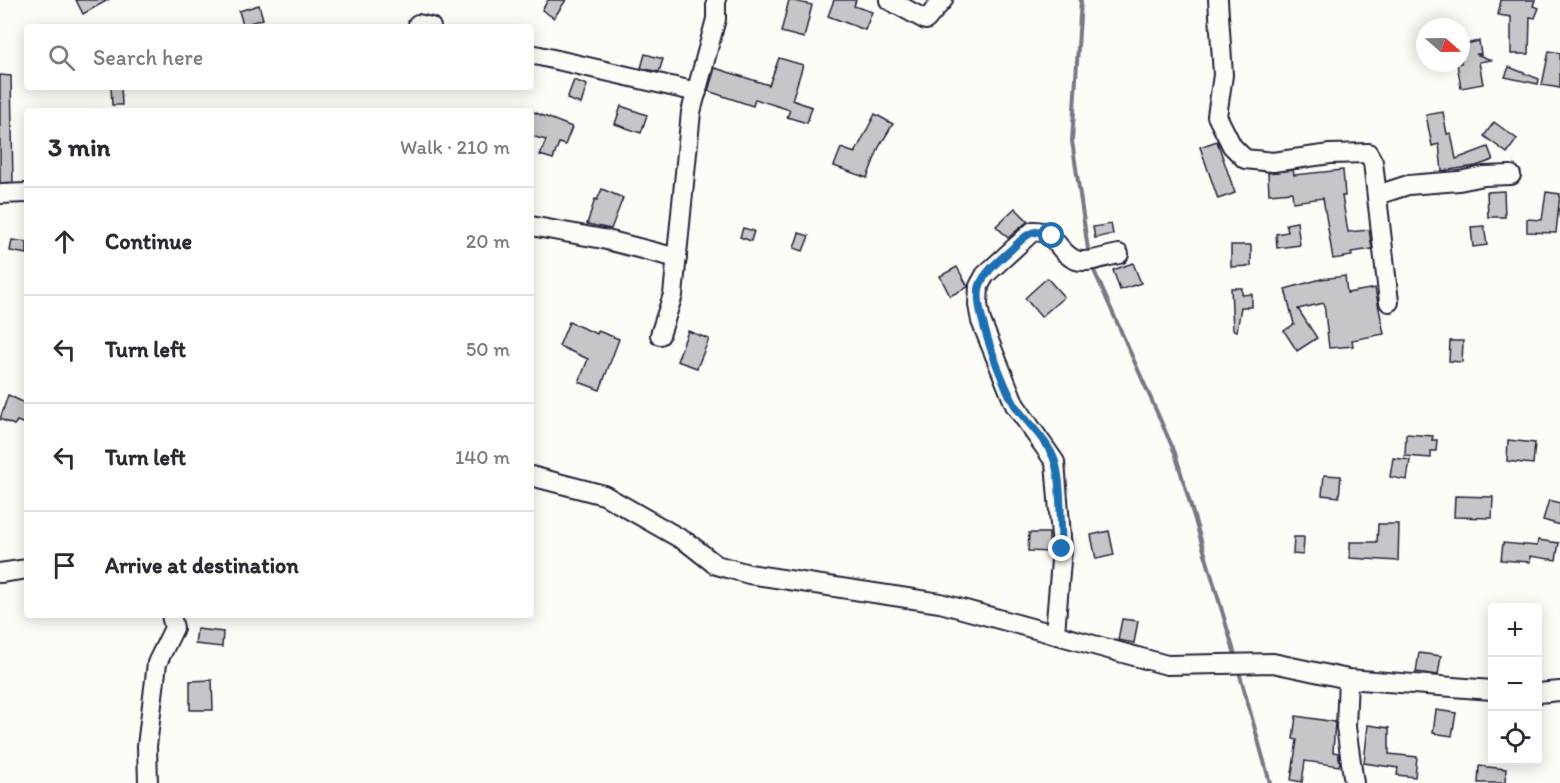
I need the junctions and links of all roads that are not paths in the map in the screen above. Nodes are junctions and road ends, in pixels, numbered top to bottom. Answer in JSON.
{"nodes":[{"id":1,"x":716,"y":0,"type":"edge"},
{"id":2,"x":889,"y":0,"type":"edge"},
{"id":3,"x":943,"y":0,"type":"edge"},
{"id":4,"x":1218,"y":0,"type":"edge"},
{"id":5,"x":534,"y":55,"type":"edge"},
{"id":6,"x":697,"y":92,"type":"junction"},
{"id":7,"x":1511,"y":175,"type":"dead end"},
{"id":8,"x":0,"y":194,"type":"edge"},
{"id":9,"x":24,"y":194,"type":"edge"},
{"id":10,"x":1377,"y":195,"type":"junction"},
{"id":11,"x":534,"y":226,"type":"edge"},
{"id":12,"x":1119,"y":254,"type":"dead end"},
{"id":13,"x":677,"y":258,"type":"junction"},
{"id":14,"x":1389,"y":302,"type":"dead end"},
{"id":15,"x":660,"y":335,"type":"dead end"},
{"id":16,"x":534,"y":477,"type":"edge"},
{"id":17,"x":24,"y":569,"type":"edge"},
{"id":18,"x":0,"y":573,"type":"edge"},
{"id":19,"x":172,"y":618,"type":"edge"},
{"id":20,"x":1054,"y":633,"type":"junction"},
{"id":21,"x":1348,"y":679,"type":"junction"},
{"id":22,"x":1488,"y":690,"type":"edge"},
{"id":23,"x":1560,"y":691,"type":"edge"},
{"id":24,"x":1542,"y":693,"type":"edge"},
{"id":25,"x":148,"y":783,"type":"edge"},
{"id":26,"x":1354,"y":783,"type":"edge"}],
"edges":[{"from":1,"to":6,"type":"street"},
{"from":2,"to":3,"type":"street"},
{"from":4,"to":10,"type":"street"},
{"from":5,"to":6,"type":"street"},
{"from":6,"to":13,"type":"street"},
{"from":7,"to":10,"type":"street"},
{"from":8,"to":9,"type":"street"},
{"from":10,"to":14,"type":"street"},
{"from":11,"to":13,"type":"street"},
{"from":12,"to":20,"type":"street"},
{"from":13,"to":15,"type":"street"},
{"from":16,"to":20,"type":"street"},
{"from":17,"to":18,"type":"street"},
{"from":19,"to":25,"type":"street"},
{"from":20,"to":21,"type":"street"},
{"from":21,"to":22,"type":"street"},
{"from":21,"to":26,"type":"street"},
{"from":23,"to":24,"type":"street"}]}
